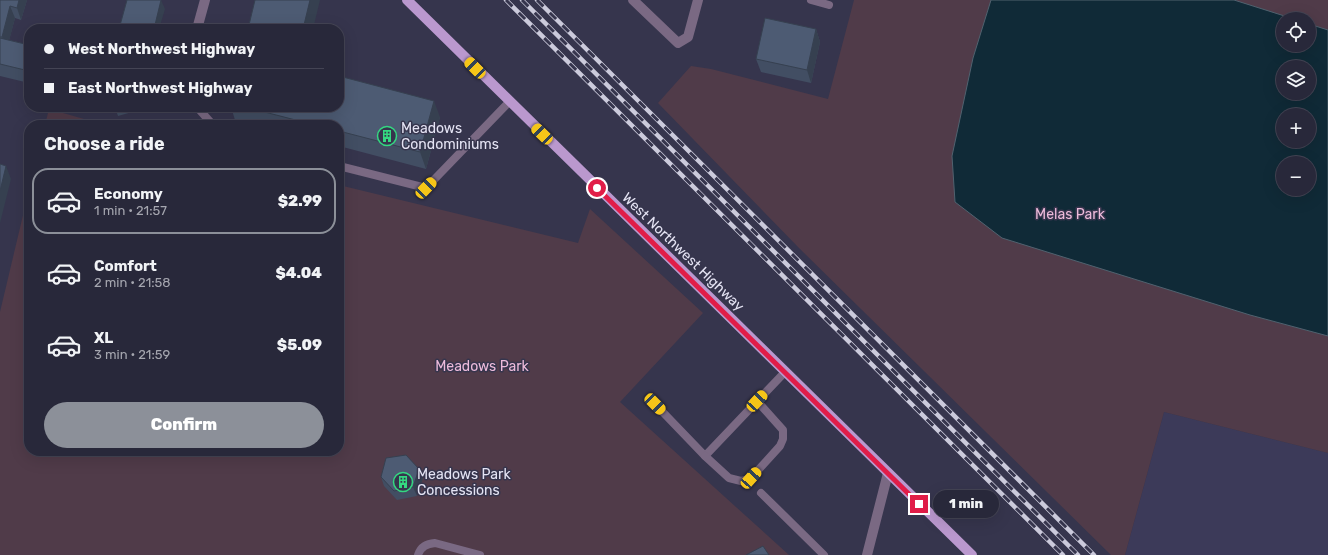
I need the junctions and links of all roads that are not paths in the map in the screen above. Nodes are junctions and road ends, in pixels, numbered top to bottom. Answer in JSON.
{"nodes":[{"id":1,"x":205,"y":0,"type":"edge"},
{"id":2,"x":407,"y":0,"type":"edge"},
{"id":3,"x":634,"y":0,"type":"edge"},
{"id":4,"x":698,"y":0,"type":"edge"},
{"id":5,"x":811,"y":0,"type":"edge"},
{"id":6,"x":829,"y":5,"type":"dead end"},
{"id":7,"x":198,"y":24,"type":"edge"},
{"id":8,"x":509,"y":102,"type":"junction"},
{"id":9,"x":201,"y":112,"type":"edge"},
{"id":10,"x":209,"y":120,"type":"edge"},
{"id":11,"x":344,"y":167,"type":"edge"},
{"id":12,"x":785,"y":372,"type":"junction"},
{"id":13,"x":757,"y":401,"type":"junction"},
{"id":14,"x":655,"y":404,"type":"dead end"},
{"id":15,"x":705,"y":456,"type":"junction"},
{"id":16,"x":888,"y":473,"type":"junction"},
{"id":17,"x":761,"y":493,"type":"dead end"},
{"id":18,"x":418,"y":555,"type":"edge"},
{"id":19,"x":480,"y":555,"type":"edge"},
{"id":20,"x":824,"y":555,"type":"edge"},
{"id":21,"x":867,"y":555,"type":"edge"},
{"id":22,"x":972,"y":555,"type":"edge"}],
"edges":[{"from":1,"to":7,"type":"street"},
{"from":2,"to":8,"type":"main road","name":"West Northwest Highway"},
{"from":3,"to":4,"type":"street"},
{"from":5,"to":6,"type":"lane"},
{"from":8,"to":11,"type":"lane"},
{"from":8,"to":12,"type":"main road","name":"West Northwest Highway"},
{"from":9,"to":10,"type":"lane"},
{"from":12,"to":13,"type":"lane"},
{"from":12,"to":16,"type":"main road","name":"West Northwest Highway"},
{"from":13,"to":15,"type":"lane"},
{"from":13,"to":15,"type":"lane"},
{"from":14,"to":15,"type":"lane"},
{"from":16,"to":21,"type":"street"},
{"from":16,"to":22,"type":"main road","name":"West Northwest Highway"},
{"from":17,"to":20,"type":"lane"},
{"from":18,"to":19,"type":"lane"}]}
